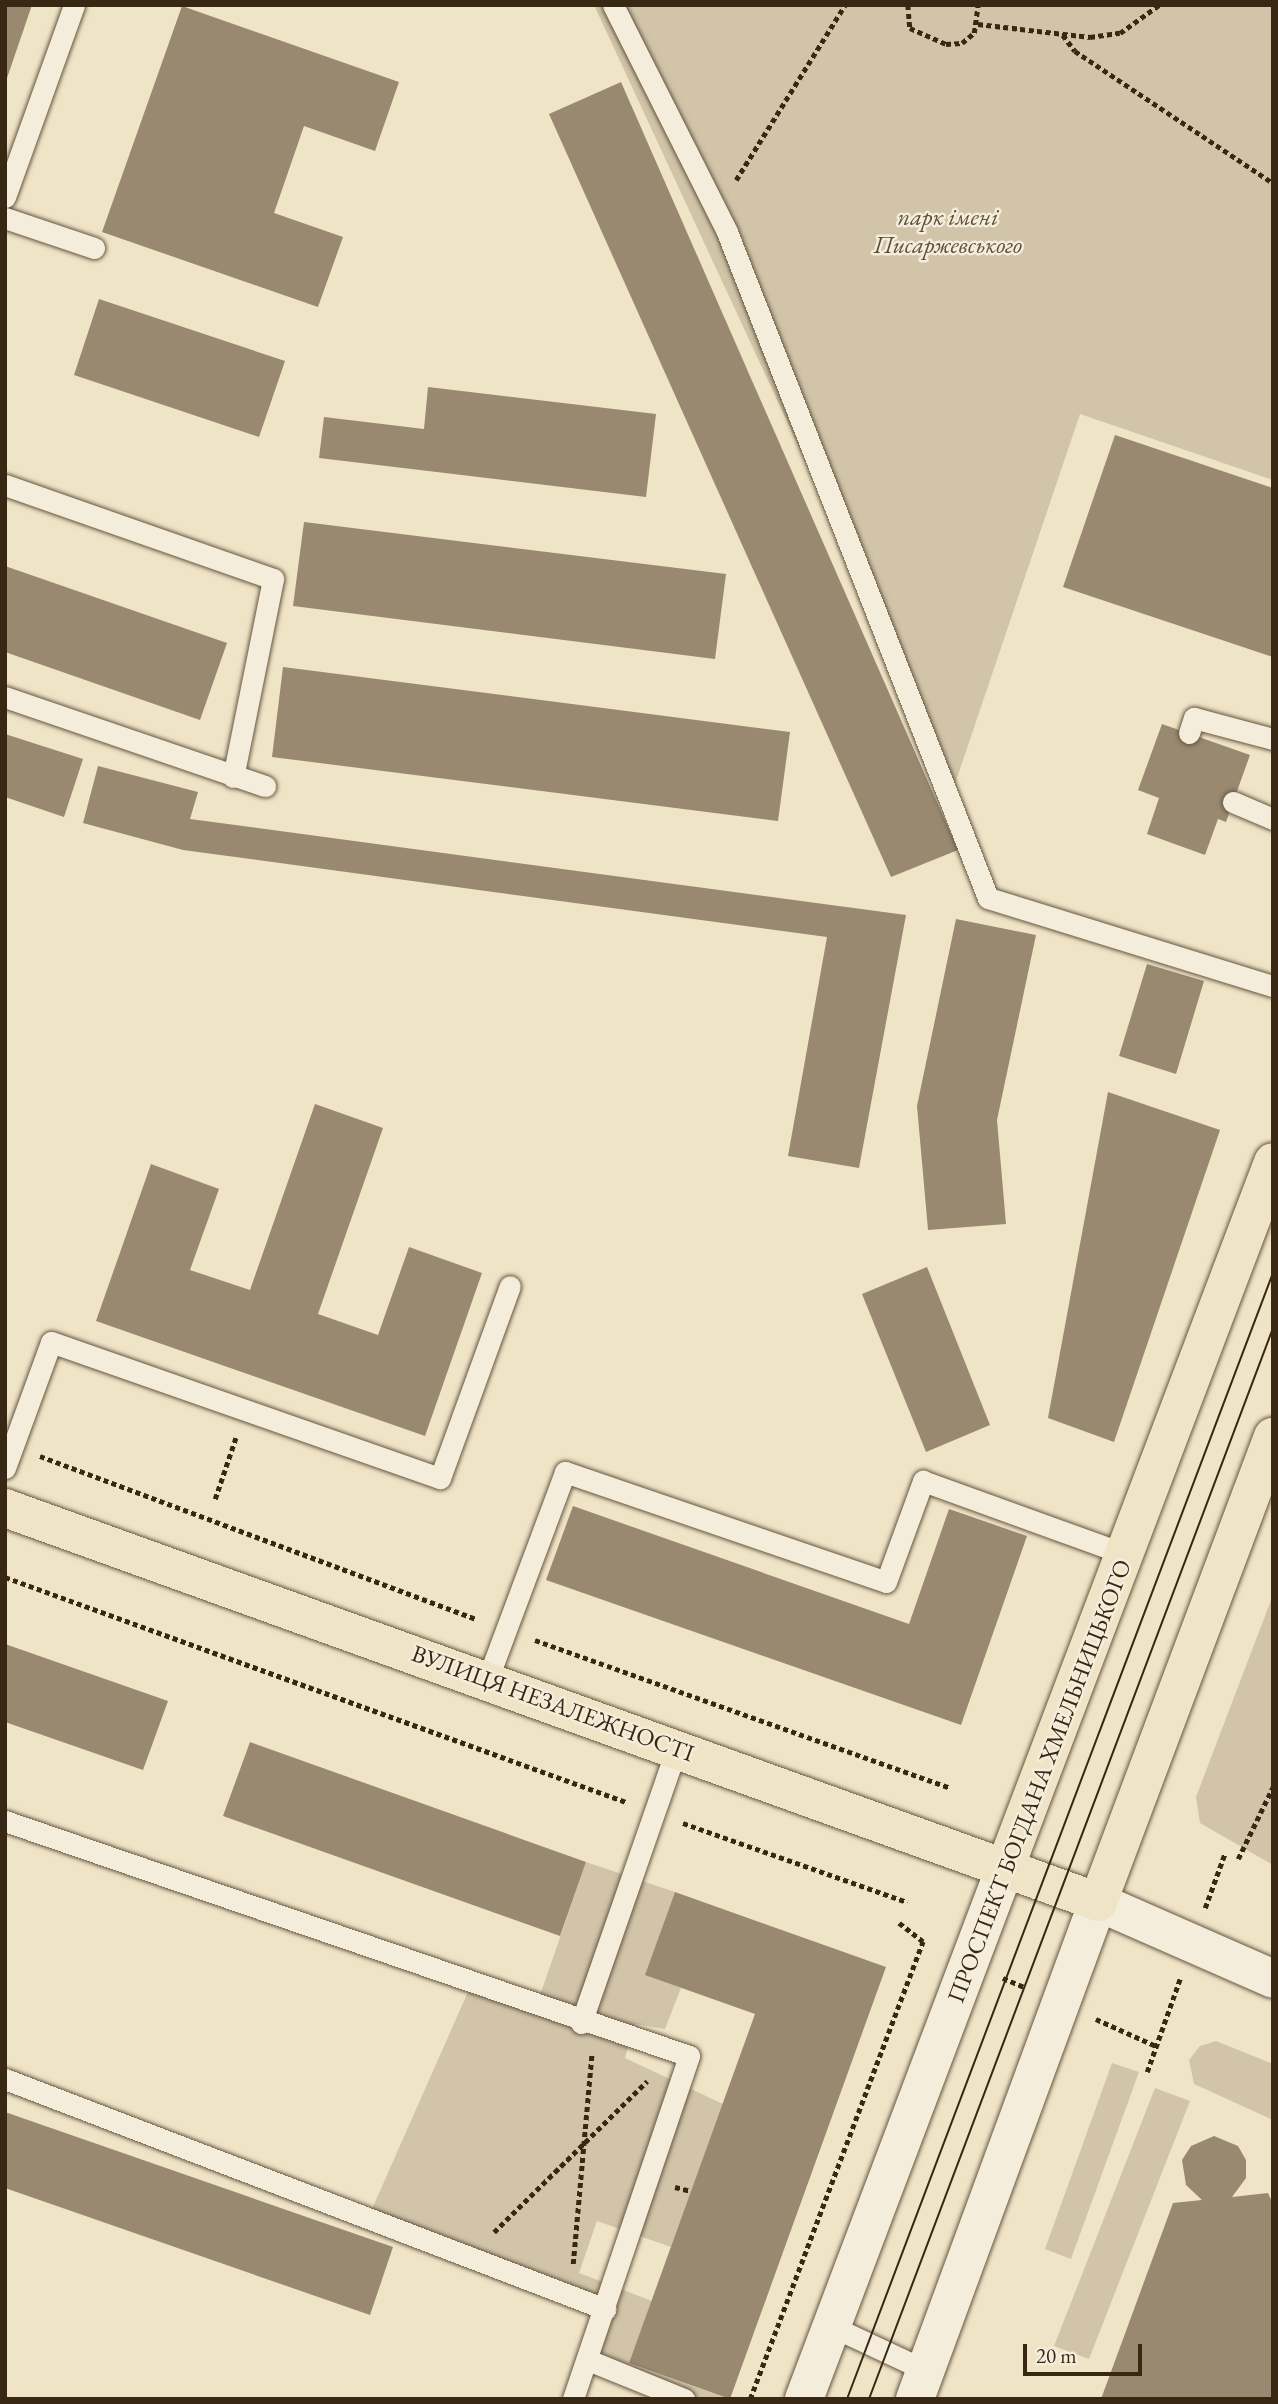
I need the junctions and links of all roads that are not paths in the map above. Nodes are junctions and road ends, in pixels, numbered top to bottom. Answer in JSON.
{"nodes":[{"id":1,"x":74,"y":5,"type":"edge"},
{"id":2,"x":613,"y":5,"type":"edge"},
{"id":3,"x":5,"y":197,"type":"edge"},
{"id":4,"x":5,"y":218,"type":"edge"},
{"id":5,"x":93,"y":248,"type":"dead end"},
{"id":6,"x":5,"y":485,"type":"edge"},
{"id":7,"x":5,"y":697,"type":"edge"},
{"id":8,"x":1189,"y":733,"type":"dead end"},
{"id":9,"x":1273,"y":739,"type":"edge"},
{"id":10,"x":233,"y":777,"type":"junction"},
{"id":11,"x":265,"y":786,"type":"dead end"},
{"id":12,"x":1233,"y":802,"type":"dead end"},
{"id":13,"x":1273,"y":819,"type":"edge"},
{"id":14,"x":1273,"y":986,"type":"edge"},
{"id":15,"x":1273,"y":1162,"type":"edge"},
{"id":16,"x":510,"y":1286,"type":"dead end"},
{"id":17,"x":1273,"y":1437,"type":"edge"},
{"id":18,"x":5,"y":1468,"type":"edge"},
{"id":19,"x":5,"y":1508,"type":"edge"},
{"id":20,"x":1125,"y":1554,"type":"junction"},
{"id":21,"x":488,"y":1678,"type":"junction"},
{"id":22,"x":677,"y":1747,"type":"junction"},
{"id":23,"x":5,"y":1821,"type":"edge"},
{"id":24,"x":1005,"y":1868,"type":"junction"},
{"id":25,"x":1098,"y":1902,"type":"junction"},
{"id":26,"x":1273,"y":1979,"type":"edge"},
{"id":27,"x":588,"y":2026,"type":"junction"},
{"id":28,"x":5,"y":2079,"type":"edge"},
{"id":29,"x":605,"y":2309,"type":"junction"},
{"id":30,"x":831,"y":2326,"type":"junction"},
{"id":31,"x":588,"y":2360,"type":"junction"},
{"id":32,"x":921,"y":2385,"type":"edge"},
{"id":33,"x":573,"y":2399,"type":"edge"},
{"id":34,"x":684,"y":2399,"type":"edge"},
{"id":35,"x":804,"y":2399,"type":"edge"}],
"edges":[{"from":1,"to":3,"type":"lane"},
{"from":2,"to":14,"type":"lane"},
{"from":4,"to":5,"type":"lane"},
{"from":6,"to":10,"type":"lane"},
{"from":7,"to":10,"type":"lane"},
{"from":8,"to":9,"type":"lane"},
{"from":10,"to":11,"type":"lane"},
{"from":12,"to":13,"type":"lane"},
{"from":15,"to":20,"type":"main road","name":"ПРОСПЕКТ БОГДАНА ХМЕЛЬНИЦЬКОГО"},
{"from":16,"to":18,"type":"lane"},
{"from":17,"to":25,"type":"main road"},
{"from":19,"to":21,"type":"main road","name":"ВУЛИЦЯ НЕЗАЛЕЖНОСТІ"},
{"from":20,"to":21,"type":"lane"},
{"from":20,"to":24,"type":"main road","name":"ПРОСПЕКТ БОГДАНА ХМЕЛЬНИЦЬКОГО"},
{"from":21,"to":22,"type":"main road","name":"ВУЛИЦЯ НЕЗАЛЕЖНОСТІ"},
{"from":22,"to":24,"type":"main road","name":"ВУЛИЦЯ НЕЗАЛЕЖНОСТІ"},
{"from":22,"to":27,"type":"lane"},
{"from":23,"to":27,"type":"lane"},
{"from":24,"to":25,"type":"main road","name":"ВУЛИЦЯ НЕЗАЛЕЖНОСТІ"},
{"from":24,"to":30,"type":"main road","name":"ПРОСПЕКТ БОГДАНА ХМЕЛЬНИЦЬКОГО"},
{"from":25,"to":26,"type":"main road"},
{"from":25,"to":32,"type":"main road"},
{"from":27,"to":29,"type":"lane"},
{"from":28,"to":29,"type":"lane"},
{"from":29,"to":31,"type":"lane"},
{"from":30,"to":32,"type":"lane"},
{"from":30,"to":35,"type":"main road","name":"ПРОСПЕКТ БОГДАНА ХМЕЛЬНИЦЬКОГО"},
{"from":31,"to":33,"type":"lane"},
{"from":31,"to":34,"type":"lane"}]}
